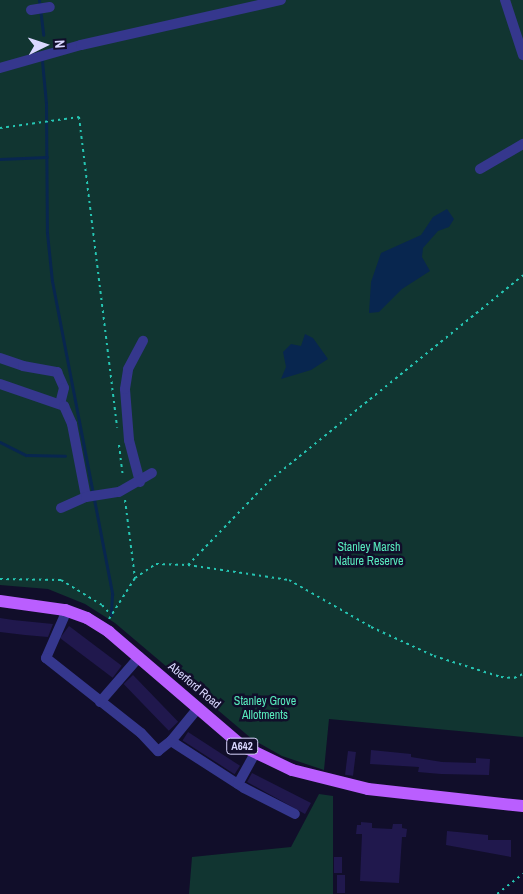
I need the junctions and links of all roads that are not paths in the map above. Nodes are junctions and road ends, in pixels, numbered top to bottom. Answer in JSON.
{"nodes":[{"id":1,"x":281,"y":0,"type":"edge"},
{"id":2,"x":505,"y":0,"type":"edge"},
{"id":3,"x":48,"y":8,"type":"dead end"},
{"id":4,"x":33,"y":10,"type":"dead end"},
{"id":5,"x":523,"y":55,"type":"edge"},
{"id":6,"x":0,"y":68,"type":"edge"},
{"id":7,"x":523,"y":144,"type":"edge"},
{"id":8,"x":480,"y":169,"type":"dead end"},
{"id":9,"x":143,"y":341,"type":"dead end"},
{"id":10,"x":0,"y":358,"type":"edge"},
{"id":11,"x":0,"y":384,"type":"edge"},
{"id":12,"x":60,"y":404,"type":"junction"},
{"id":13,"x":152,"y":473,"type":"dead end"},
{"id":14,"x":140,"y":482,"type":"junction"},
{"id":15,"x":91,"y":496,"type":"junction"},
{"id":16,"x":61,"y":508,"type":"dead end"},
{"id":17,"x":0,"y":601,"type":"edge"},
{"id":18,"x":64,"y":617,"type":"dead end"},
{"id":19,"x":139,"y":657,"type":"junction"},
{"id":20,"x":100,"y":702,"type":"junction"},
{"id":21,"x":198,"y":708,"type":"junction"},
{"id":22,"x":171,"y":740,"type":"junction"},
{"id":23,"x":255,"y":753,"type":"junction"},
{"id":24,"x":238,"y":784,"type":"junction"},
{"id":25,"x":523,"y":806,"type":"edge"},
{"id":26,"x":296,"y":814,"type":"dead end"}],
"edges":[{"from":1,"to":6,"type":"lane"},
{"from":2,"to":5,"type":"lane"},
{"from":3,"to":4,"type":"lane"},
{"from":7,"to":8,"type":"lane"},
{"from":9,"to":14,"type":"lane"},
{"from":10,"to":12,"type":"lane"},
{"from":11,"to":12,"type":"lane"},
{"from":12,"to":15,"type":"lane"},
{"from":13,"to":14,"type":"lane"},
{"from":14,"to":15,"type":"lane"},
{"from":15,"to":16,"type":"lane"},
{"from":17,"to":19,"type":"main road","name":"Aberford Road","number":"A642"},
{"from":18,"to":20,"type":"lane"},
{"from":19,"to":20,"type":"lane"},
{"from":19,"to":21,"type":"main road","name":"Aberford Road","number":"A642"},
{"from":20,"to":22,"type":"lane"},
{"from":21,"to":22,"type":"lane"},
{"from":21,"to":23,"type":"main road","name":"Aberford Road","number":"A642"},
{"from":22,"to":24,"type":"lane"},
{"from":23,"to":24,"type":"lane"},
{"from":23,"to":25,"type":"main road","name":"Aberford Road","number":"A642"},
{"from":24,"to":26,"type":"lane"}]}
